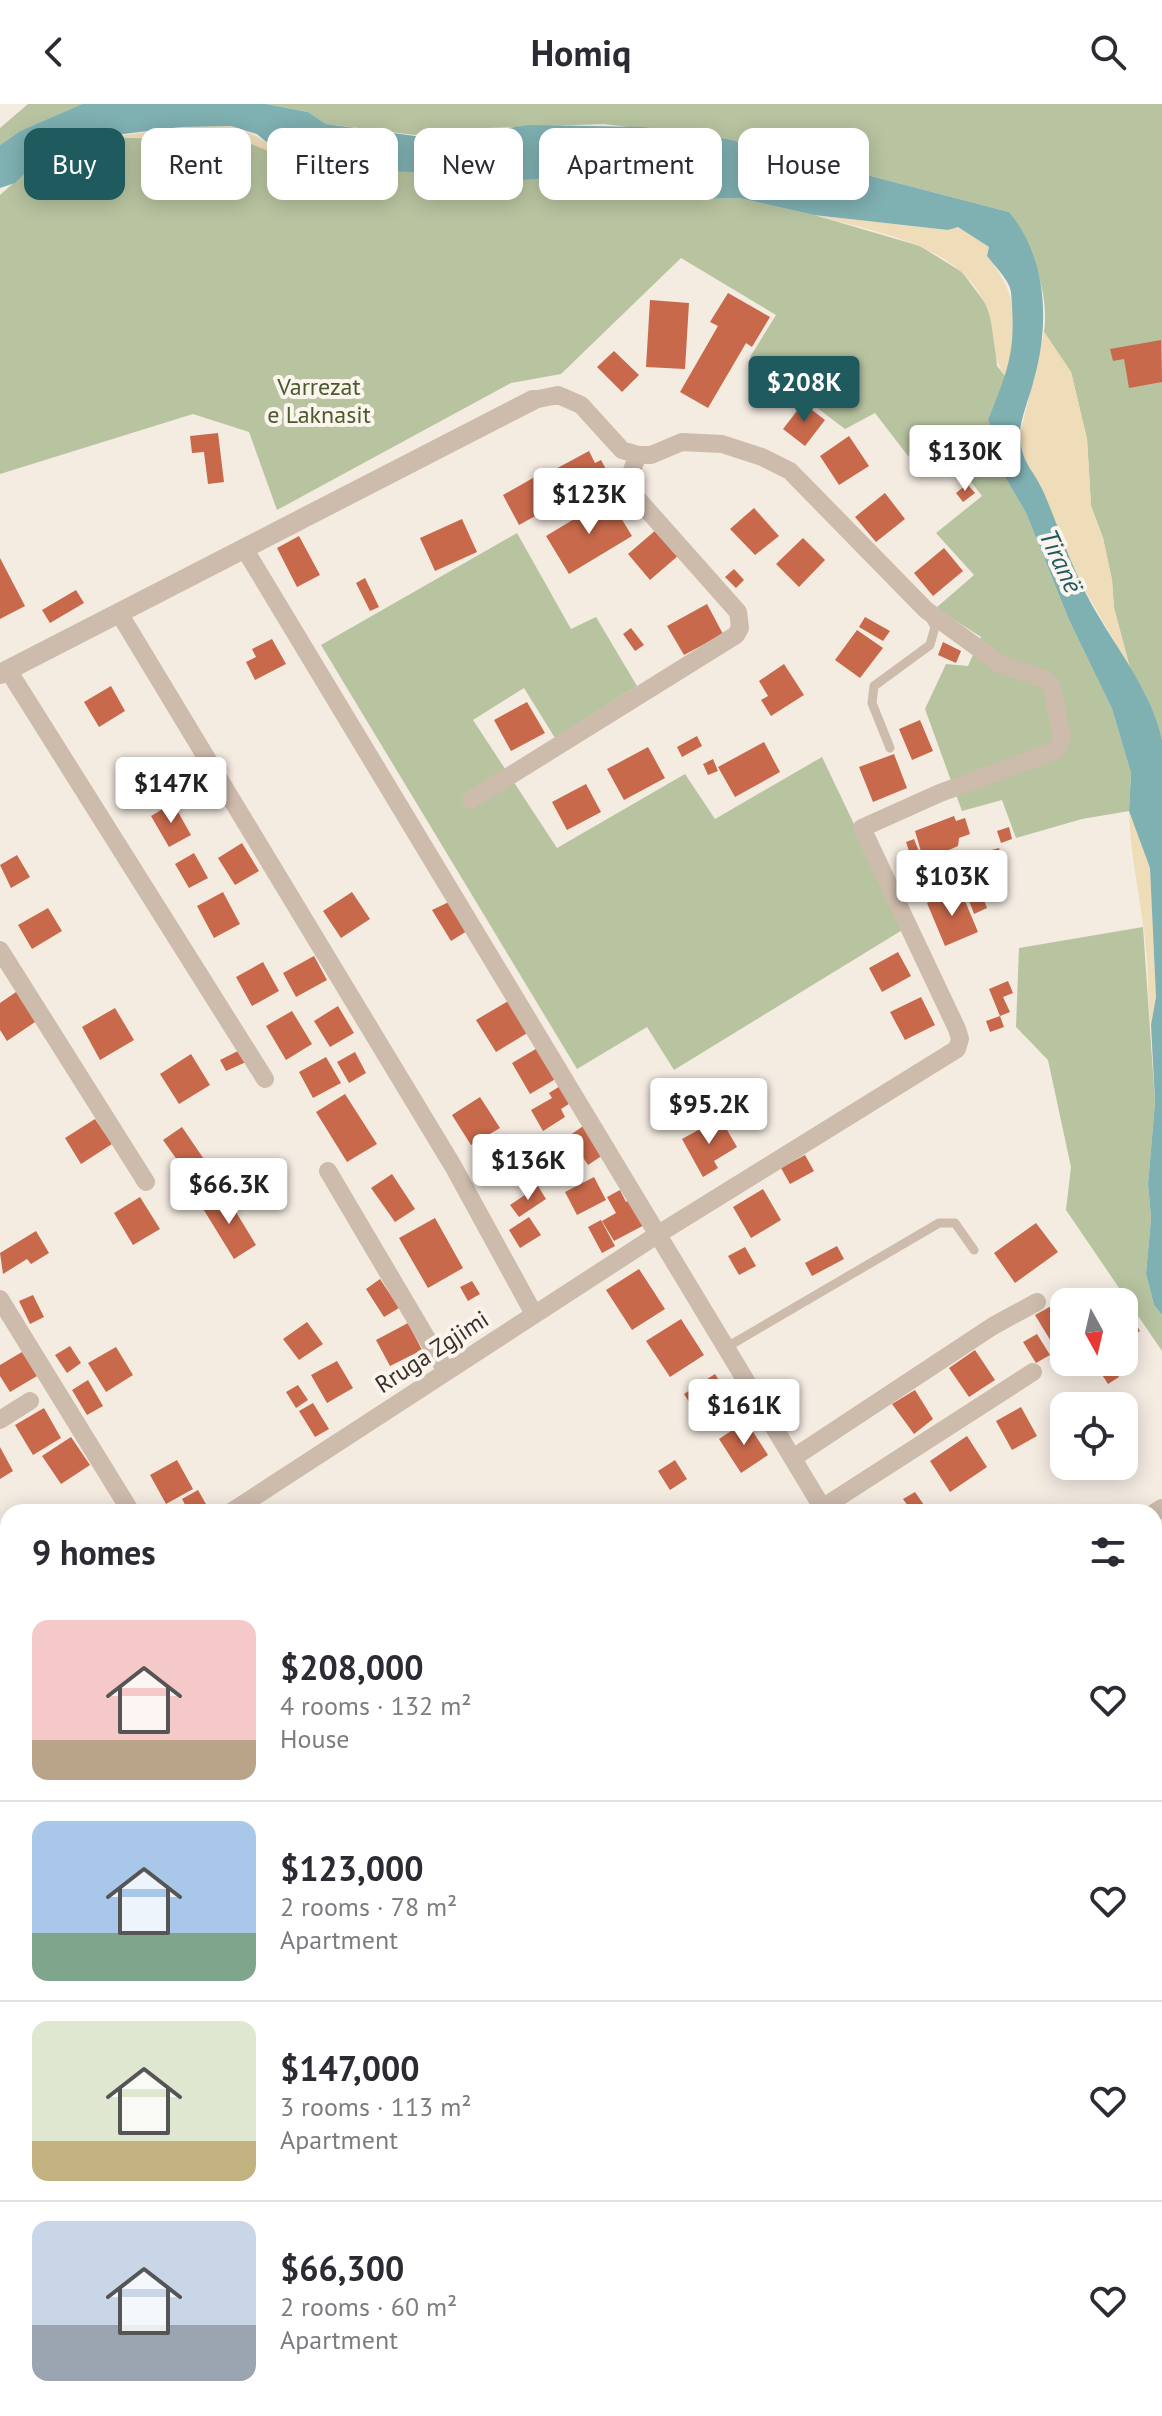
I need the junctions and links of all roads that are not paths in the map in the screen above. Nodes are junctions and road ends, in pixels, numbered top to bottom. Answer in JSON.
{"nodes":[{"id":1,"x":533,"y":400,"type":"joint"},
{"id":2,"x":638,"y":455,"type":"junction"},
{"id":3,"x":244,"y":548,"type":"junction"},
{"id":4,"x":926,"y":610,"type":"junction"},
{"id":5,"x":119,"y":613,"type":"junction"},
{"id":6,"x":4,"y":672,"type":"edge"},
{"id":7,"x":890,"y":748,"type":"dead end"},
{"id":8,"x":471,"y":800,"type":"dead end"},
{"id":9,"x":0,"y":950,"type":"edge"},
{"id":10,"x":265,"y":1079,"type":"dead end"},
{"id":11,"x":328,"y":1171,"type":"dead end"},
{"id":12,"x":146,"y":1182,"type":"dead end"},
{"id":13,"x":660,"y":1233,"type":"junction"},
{"id":14,"x":974,"y":1250,"type":"dead end"},
{"id":15,"x":0,"y":1299,"type":"edge"},
{"id":16,"x":1037,"y":1302,"type":"dead end"},
{"id":17,"x":534,"y":1314,"type":"junction"},
{"id":18,"x":727,"y":1347,"type":"junction"},
{"id":19,"x":446,"y":1371,"type":"junction"},
{"id":20,"x":1033,"y":1372,"type":"dead end"},
{"id":21,"x":30,"y":1401,"type":"dead end"},
{"id":22,"x":0,"y":1420,"type":"edge"},
{"id":23,"x":793,"y":1458,"type":"junction"},
{"id":24,"x":126,"y":1504,"type":"edge"},
{"id":25,"x":243,"y":1504,"type":"edge"},
{"id":26,"x":820,"y":1504,"type":"edge"},
{"id":27,"x":833,"y":1504,"type":"edge"}],
"edges":[{"from":1,"to":2,"type":"street"},
{"from":1,"to":3,"type":"street"},
{"from":2,"to":4,"type":"street"},
{"from":2,"to":8,"type":"street"},
{"from":3,"to":5,"type":"street"},
{"from":3,"to":13,"type":"street"},
{"from":4,"to":7,"type":"lane"},
{"from":4,"to":13,"type":"street","name":"Rruga Zgjimi"},
{"from":5,"to":6,"type":"street"},
{"from":5,"to":17,"type":"street"},
{"from":6,"to":10,"type":"street"},
{"from":9,"to":12,"type":"street"},
{"from":11,"to":19,"type":"street"},
{"from":13,"to":17,"type":"street","name":"Rruga Zgjimi"},
{"from":13,"to":18,"type":"street"},
{"from":14,"to":18,"type":"lane"},
{"from":15,"to":24,"type":"street"},
{"from":16,"to":23,"type":"street"},
{"from":17,"to":19,"type":"street","name":"Rruga Zgjimi"},
{"from":18,"to":23,"type":"street"},
{"from":19,"to":25,"type":"street","name":"Rruga Zgjimi"},
{"from":20,"to":27,"type":"street"},
{"from":21,"to":22,"type":"street"},
{"from":23,"to":26,"type":"street"}]}
